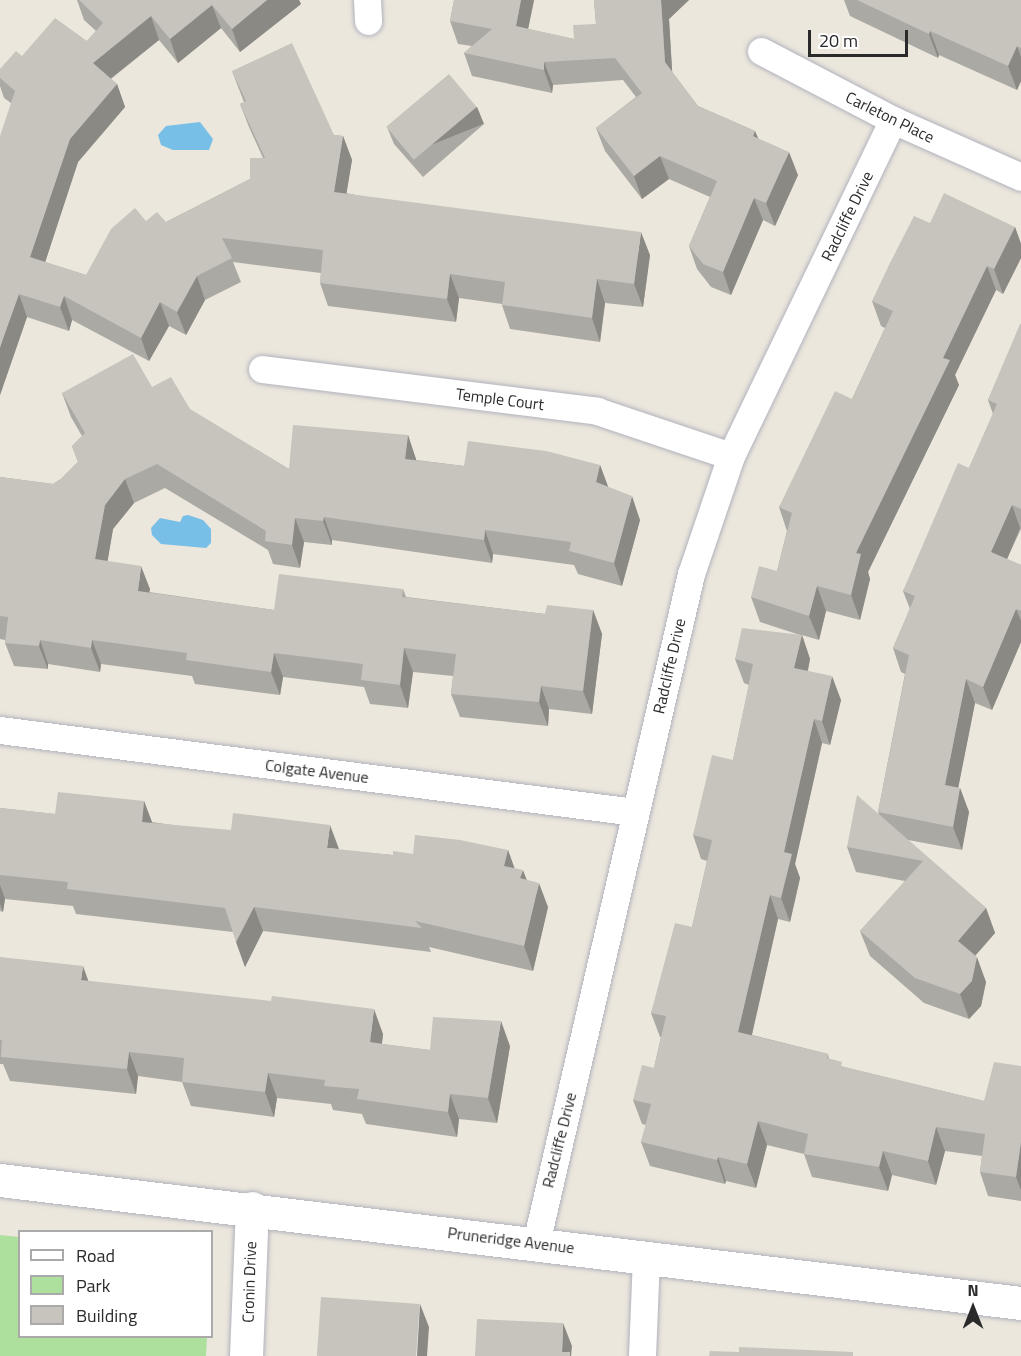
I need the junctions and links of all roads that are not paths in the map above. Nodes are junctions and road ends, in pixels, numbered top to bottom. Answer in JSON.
{"nodes":[{"id":1,"x":761,"y":51,"type":"dead end"},
{"id":2,"x":892,"y":120,"type":"junction"},
{"id":3,"x":1021,"y":177,"type":"edge"},
{"id":4,"x":262,"y":369,"type":"dead end"},
{"id":5,"x":731,"y":456,"type":"junction"},
{"id":6,"x":0,"y":730,"type":"edge"},
{"id":7,"x":635,"y":812,"type":"junction"},
{"id":8,"x":0,"y":1180,"type":"edge"},
{"id":9,"x":252,"y":1208,"type":"junction"},
{"id":10,"x":536,"y":1243,"type":"junction"},
{"id":11,"x":646,"y":1257,"type":"junction"},
{"id":12,"x":1021,"y":1303,"type":"edge"},
{"id":13,"x":246,"y":1356,"type":"edge"},
{"id":14,"x":642,"y":1356,"type":"edge"}],
"edges":[{"from":1,"to":2,"type":"street","name":"Carleton Place"},
{"from":2,"to":3,"type":"street","name":"Carleton Place"},
{"from":2,"to":5,"type":"street","name":"Radcliffe Drive"},
{"from":4,"to":5,"type":"street","name":"Temple Court"},
{"from":5,"to":7,"type":"street","name":"Radcliffe Drive"},
{"from":6,"to":7,"type":"street","name":"Colgate Avenue"},
{"from":7,"to":10,"type":"street","name":"Radcliffe Drive"},
{"from":8,"to":9,"type":"main road","name":"Pruneridge Avenue"},
{"from":9,"to":10,"type":"main road","name":"Pruneridge Avenue"},
{"from":9,"to":13,"type":"main road","name":"Cronin Drive"},
{"from":10,"to":11,"type":"main road","name":"Pruneridge Avenue"},
{"from":11,"to":12,"type":"main road","name":"Pruneridge Avenue"},
{"from":11,"to":14,"type":"street"}]}
